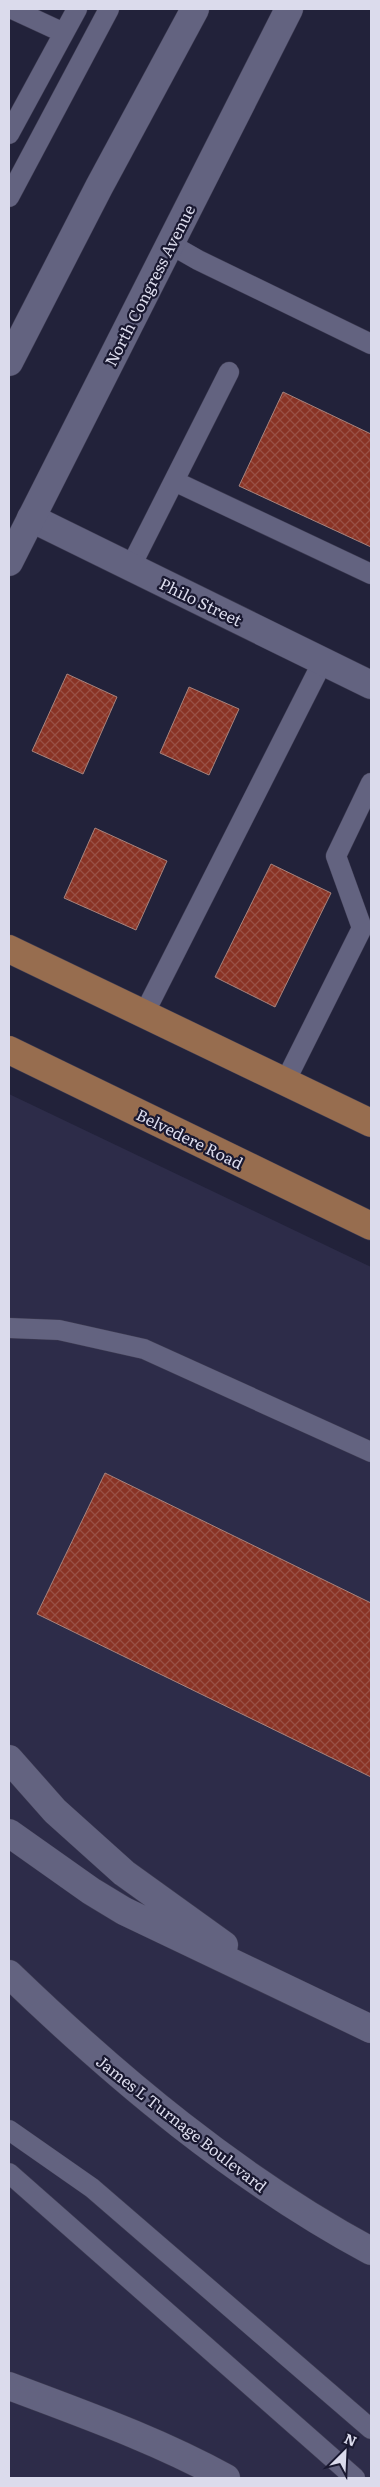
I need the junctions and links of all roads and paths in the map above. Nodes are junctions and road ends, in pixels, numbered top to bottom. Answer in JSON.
{"nodes":[{"id":1,"x":12,"y":9,"type":"edge"},
{"id":2,"x":77,"y":9,"type":"edge"},
{"id":3,"x":109,"y":9,"type":"edge"},
{"id":4,"x":195,"y":9,"type":"edge"},
{"id":5,"x":289,"y":9,"type":"edge"},
{"id":6,"x":64,"y":33,"type":"junction"},
{"id":7,"x":9,"y":134,"type":"edge"},
{"id":8,"x":9,"y":198,"type":"edge"},
{"id":9,"x":170,"y":244,"type":"junction"},
{"id":10,"x":371,"y":344,"type":"edge"},
{"id":11,"x":9,"y":362,"type":"edge"},
{"id":12,"x":229,"y":372,"type":"dead end"},
{"id":13,"x":174,"y":481,"type":"junction"},
{"id":14,"x":31,"y":518,"type":"junction"},
{"id":15,"x":9,"y":562,"type":"edge"},
{"id":16,"x":131,"y":566,"type":"junction"},
{"id":17,"x":371,"y":574,"type":"edge"},
{"id":18,"x":323,"y":661,"type":"junction"},
{"id":19,"x":371,"y":685,"type":"edge"},
{"id":20,"x":371,"y":783,"type":"edge"},
{"id":21,"x":9,"y":930,"type":"edge"},
{"id":22,"x":9,"y":949,"type":"edge"},
{"id":23,"x":62,"y":975,"type":"junction"},
{"id":24,"x":144,"y":1014,"type":"junction"},
{"id":25,"x":9,"y":1050,"type":"edge"},
{"id":26,"x":9,"y":1064,"type":"edge"},
{"id":27,"x":41,"y":1065,"type":"junction"},
{"id":28,"x":285,"y":1082,"type":"junction"},
{"id":29,"x":371,"y":1123,"type":"edge"},
{"id":30,"x":371,"y":1226,"type":"edge"},
{"id":31,"x":9,"y":1328,"type":"edge"},
{"id":32,"x":371,"y":1452,"type":"edge"},
{"id":33,"x":9,"y":1759,"type":"edge"},
{"id":34,"x":9,"y":1833,"type":"edge"},
{"id":35,"x":9,"y":1974,"type":"edge"},
{"id":36,"x":274,"y":1981,"type":"junction"},
{"id":37,"x":371,"y":2029,"type":"edge"},
{"id":38,"x":9,"y":2130,"type":"edge"},
{"id":39,"x":9,"y":2173,"type":"edge"},
{"id":40,"x":371,"y":2251,"type":"edge"},
{"id":41,"x":9,"y":2386,"type":"edge"},
{"id":42,"x":371,"y":2429,"type":"edge"},
{"id":43,"x":187,"y":2457,"type":"junction"},
{"id":44,"x":210,"y":2478,"type":"edge"},
{"id":45,"x":226,"y":2478,"type":"edge"},
{"id":46,"x":355,"y":2478,"type":"edge"}],
"edges":[{"from":1,"to":6,"type":"lane"},
{"from":2,"to":6,"type":"lane"},
{"from":3,"to":8,"type":"lane"},
{"from":4,"to":11,"type":"street"},
{"from":5,"to":9,"type":"street","name":"North Congress Avenue"},
{"from":6,"to":7,"type":"lane"},
{"from":9,"to":10,"type":"lane"},
{"from":9,"to":14,"type":"street","name":"North Congress Avenue"},
{"from":12,"to":13,"type":"lane"},
{"from":13,"to":16,"type":"lane"},
{"from":13,"to":17,"type":"lane"},
{"from":14,"to":15,"type":"street","name":"North Congress Avenue"},
{"from":14,"to":16,"type":"street","name":"Philo Street"},
{"from":16,"to":18,"type":"street","name":"Philo Street"},
{"from":18,"to":19,"type":"street","name":"Philo Street"},
{"from":18,"to":24,"type":"lane"},
{"from":20,"to":28,"type":"lane"},
{"from":21,"to":23,"type":"main road"},
{"from":22,"to":23,"type":"main road"},
{"from":23,"to":24,"type":"main road"},
{"from":24,"to":28,"type":"main road"},
{"from":25,"to":27,"type":"main road","name":"Belvedere Road"},
{"from":26,"to":27,"type":"main road"},
{"from":27,"to":30,"type":"main road","name":"Belvedere Road"},
{"from":28,"to":29,"type":"main road"},
{"from":31,"to":32,"type":"lane"},
{"from":33,"to":36,"type":"street"},
{"from":34,"to":36,"type":"street"},
{"from":35,"to":40,"type":"street","name":"James L Turnage Boulevard"},
{"from":36,"to":37,"type":"street"},
{"from":38,"to":42,"type":"lane"},
{"from":39,"to":46,"type":"lane"},
{"from":41,"to":43,"type":"street"},
{"from":43,"to":44,"type":"street"},
{"from":43,"to":45,"type":"street"}]}
